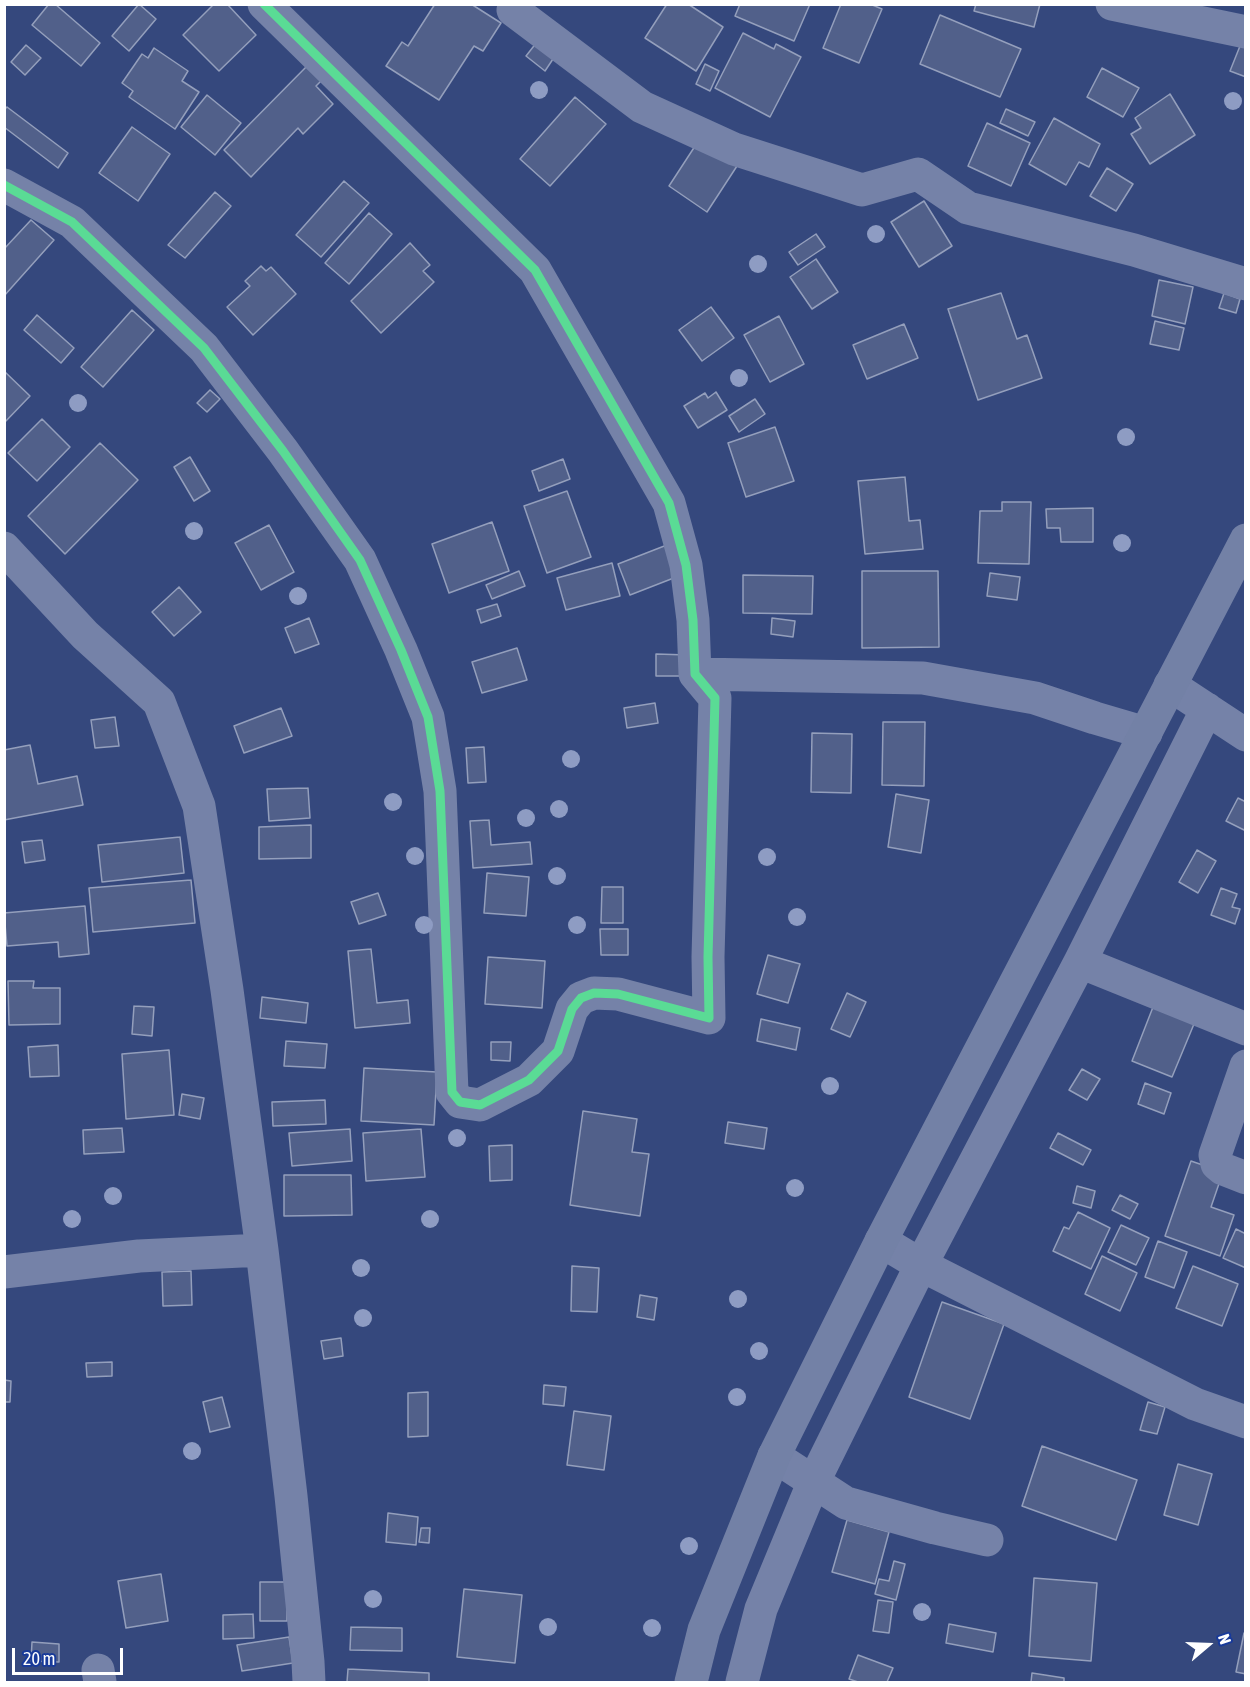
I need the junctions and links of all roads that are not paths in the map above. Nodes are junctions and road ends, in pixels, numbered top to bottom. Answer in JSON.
{"nodes":[{"id":1,"x":264,"y":4,"type":"edge"},
{"id":2,"x":1112,"y":4,"type":"edge"},
{"id":3,"x":513,"y":10,"type":"dead end"},
{"id":4,"x":1245,"y":32,"type":"edge"},
{"id":5,"x":4,"y":185,"type":"edge"},
{"id":6,"x":1245,"y":284,"type":"edge"},
{"id":7,"x":1245,"y":540,"type":"edge"},
{"id":8,"x":4,"y":548,"type":"edge"},
{"id":9,"x":695,"y":674,"type":"junction"},
{"id":10,"x":1170,"y":686,"type":"junction"},
{"id":11,"x":1207,"y":709,"type":"junction"},
{"id":12,"x":1146,"y":733,"type":"junction"},
{"id":13,"x":1245,"y":735,"type":"edge"},
{"id":14,"x":1080,"y":962,"type":"junction"},
{"id":15,"x":1245,"y":1029,"type":"edge"},
{"id":16,"x":1245,"y":1066,"type":"edge"},
{"id":17,"x":1245,"y":1178,"type":"edge"},
{"id":18,"x":881,"y":1241,"type":"junction"},
{"id":19,"x":262,"y":1250,"type":"junction"},
{"id":20,"x":921,"y":1265,"type":"junction"},
{"id":21,"x":4,"y":1272,"type":"edge"},
{"id":22,"x":1245,"y":1422,"type":"edge"},
{"id":23,"x":774,"y":1456,"type":"junction"},
{"id":24,"x":814,"y":1481,"type":"junction"},
{"id":25,"x":987,"y":1540,"type":"dead end"},
{"id":26,"x":309,"y":1683,"type":"edge"},
{"id":27,"x":691,"y":1683,"type":"edge"},
{"id":28,"x":742,"y":1683,"type":"edge"}],
"edges":[{"from":1,"to":9,"type":"street"},
{"from":2,"to":4,"type":"street"},
{"from":3,"to":6,"type":"street"},
{"from":5,"to":9,"type":"street"},
{"from":7,"to":10,"type":"main road"},
{"from":8,"to":19,"type":"street"},
{"from":9,"to":12,"type":"street"},
{"from":10,"to":11,"type":"street"},
{"from":10,"to":12,"type":"main road"},
{"from":11,"to":13,"type":"street"},
{"from":11,"to":14,"type":"street"},
{"from":12,"to":18,"type":"main road"},
{"from":14,"to":15,"type":"street"},
{"from":14,"to":20,"type":"street"},
{"from":16,"to":17,"type":"street"},
{"from":18,"to":20,"type":"street"},
{"from":18,"to":23,"type":"main road"},
{"from":19,"to":21,"type":"street"},
{"from":19,"to":26,"type":"street"},
{"from":20,"to":22,"type":"street"},
{"from":20,"to":24,"type":"street"},
{"from":23,"to":24,"type":"street"},
{"from":23,"to":27,"type":"main road"},
{"from":24,"to":25,"type":"street"},
{"from":24,"to":28,"type":"street"}]}
